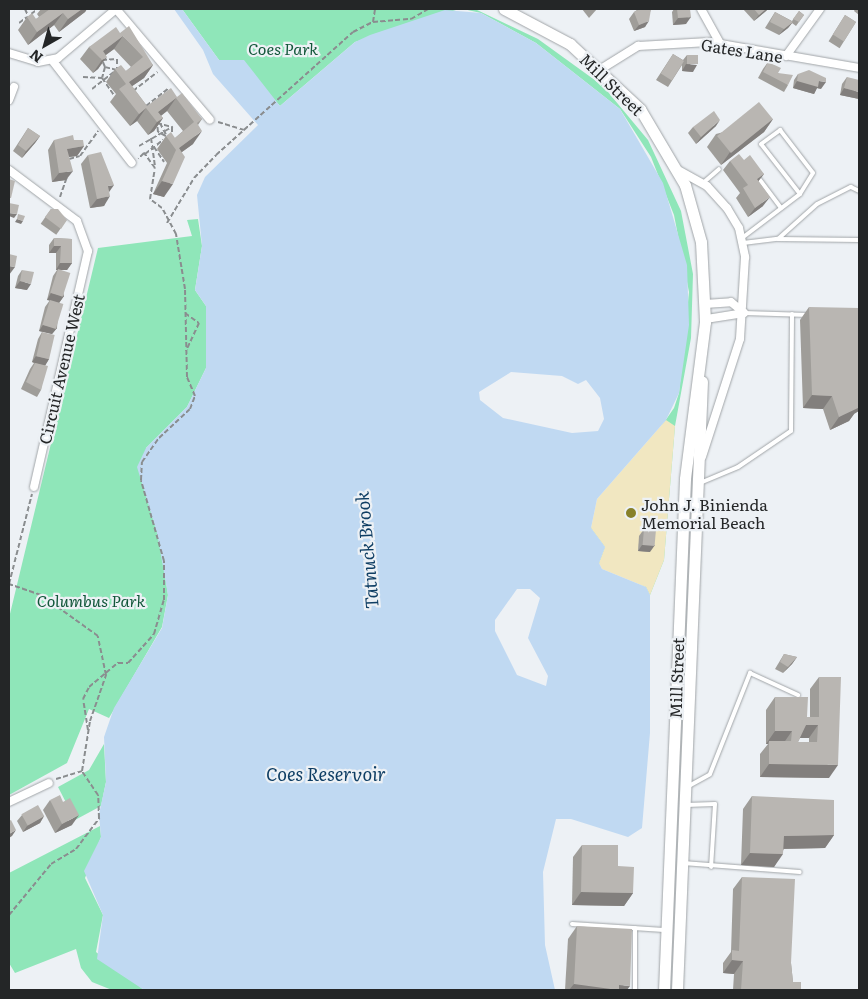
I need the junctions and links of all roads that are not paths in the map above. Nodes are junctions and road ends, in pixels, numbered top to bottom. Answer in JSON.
{"nodes":[{"id":1,"x":116,"y":9,"type":"edge"},
{"id":2,"x":504,"y":9,"type":"edge"},
{"id":3,"x":701,"y":9,"type":"edge"},
{"id":4,"x":820,"y":9,"type":"edge"},
{"id":5,"x":720,"y":43,"type":"junction"},
{"id":6,"x":9,"y":53,"type":"edge"},
{"id":7,"x":786,"y":56,"type":"junction"},
{"id":8,"x":52,"y":60,"type":"junction"},
{"id":9,"x":859,"y":68,"type":"edge"},
{"id":10,"x":601,"y":69,"type":"junction"},
{"id":11,"x":14,"y":87,"type":"dead end"},
{"id":12,"x":9,"y":100,"type":"edge"},
{"id":13,"x":210,"y":120,"type":"road end"},
{"id":14,"x":132,"y":163,"type":"road end"},
{"id":15,"x":751,"y":166,"type":"edge"},
{"id":16,"x":719,"y":169,"type":"dead end"},
{"id":17,"x":9,"y":170,"type":"edge"},
{"id":18,"x":678,"y":170,"type":"junction"},
{"id":19,"x":704,"y":183,"type":"junction"},
{"id":20,"x":859,"y":192,"type":"edge"},
{"id":21,"x":800,"y":194,"type":"junction"},
{"id":22,"x":780,"y":208,"type":"junction"},
{"id":23,"x":778,"y":239,"type":"junction"},
{"id":24,"x":859,"y":240,"type":"edge"},
{"id":25,"x":742,"y":241,"type":"junction"},
{"id":26,"x":704,"y":304,"type":"junction"},
{"id":27,"x":744,"y":313,"type":"junction"},
{"id":28,"x":792,"y":314,"type":"junction"},
{"id":29,"x":811,"y":315,"type":"edge"},
{"id":30,"x":705,"y":319,"type":"junction"},
{"id":31,"x":701,"y":368,"type":"junction"},
{"id":32,"x":698,"y":469,"type":"junction"},
{"id":33,"x":698,"y":484,"type":"junction"},
{"id":34,"x":34,"y":487,"type":"road end"},
{"id":35,"x":798,"y":695,"type":"edge"},
{"id":36,"x":49,"y":783,"type":"road end"},
{"id":37,"x":685,"y":787,"type":"junction"},
{"id":38,"x":9,"y":802,"type":"edge"},
{"id":39,"x":685,"y":805,"type":"junction"},
{"id":40,"x":681,"y":862,"type":"junction"},
{"id":41,"x":711,"y":867,"type":"junction"},
{"id":42,"x":800,"y":872,"type":"dead end"},
{"id":43,"x":674,"y":874,"type":"junction"},
{"id":44,"x":572,"y":924,"type":"dead end"},
{"id":45,"x":635,"y":928,"type":"junction"},
{"id":46,"x":666,"y":930,"type":"junction"},
{"id":47,"x":634,"y":990,"type":"edge"},
{"id":48,"x":664,"y":990,"type":"edge"},
{"id":49,"x":677,"y":990,"type":"edge"}],
"edges":[{"from":1,"to":8,"type":"street"},
{"from":1,"to":13,"type":"street"},
{"from":2,"to":10,"type":"main road","name":"Mill Street"},
{"from":3,"to":5,"type":"street"},
{"from":4,"to":7,"type":"street"},
{"from":5,"to":7,"type":"street","name":"Gates Lane"},
{"from":5,"to":10,"type":"street","name":"Gates Lane"},
{"from":6,"to":8,"type":"street"},
{"from":7,"to":9,"type":"street","name":"Gates Lane"},
{"from":8,"to":14,"type":"street"},
{"from":10,"to":18,"type":"main road","name":"Mill Street"},
{"from":11,"to":12,"type":"street"},
{"from":15,"to":22,"type":"lane"},
{"from":16,"to":19,"type":"lane"},
{"from":17,"to":34,"type":"street","name":"Circuit Avenue West"},
{"from":18,"to":19,"type":"street"},
{"from":18,"to":26,"type":"main road","name":"Mill Street"},
{"from":19,"to":25,"type":"street"},
{"from":20,"to":23,"type":"lane"},
{"from":21,"to":21,"type":"lane"},
{"from":21,"to":22,"type":"lane"},
{"from":22,"to":25,"type":"lane"},
{"from":23,"to":24,"type":"lane"},
{"from":23,"to":25,"type":"lane"},
{"from":25,"to":27,"type":"street"},
{"from":26,"to":27,"type":"street"},
{"from":26,"to":30,"type":"main road","name":"Mill Street"},
{"from":27,"to":28,"type":"lane"},
{"from":27,"to":30,"type":"street"},
{"from":27,"to":32,"type":"street"},
{"from":28,"to":29,"type":"lane"},
{"from":28,"to":33,"type":"lane"},
{"from":30,"to":31,"type":"main road","name":"Mill Street"},
{"from":31,"to":32,"type":"main road","name":"Mill Street"},
{"from":31,"to":43,"type":"main road","name":"Mill Street"},
{"from":32,"to":33,"type":"main road","name":"Mill Street"},
{"from":33,"to":37,"type":"main road","name":"Mill Street"},
{"from":35,"to":37,"type":"lane"},
{"from":36,"to":38,"type":"street"},
{"from":37,"to":39,"type":"main road","name":"Mill Street"},
{"from":39,"to":40,"type":"main road","name":"Mill Street"},
{"from":39,"to":41,"type":"lane"},
{"from":40,"to":41,"type":"lane"},
{"from":40,"to":43,"type":"main road","name":"Mill Street"},
{"from":41,"to":42,"type":"lane"},
{"from":43,"to":46,"type":"main road","name":"Mill Street"},
{"from":43,"to":49,"type":"main road","name":"Mill Street"},
{"from":44,"to":45,"type":"lane"},
{"from":45,"to":46,"type":"lane"},
{"from":45,"to":47,"type":"lane"},
{"from":46,"to":48,"type":"main road","name":"Mill Street"}]}
